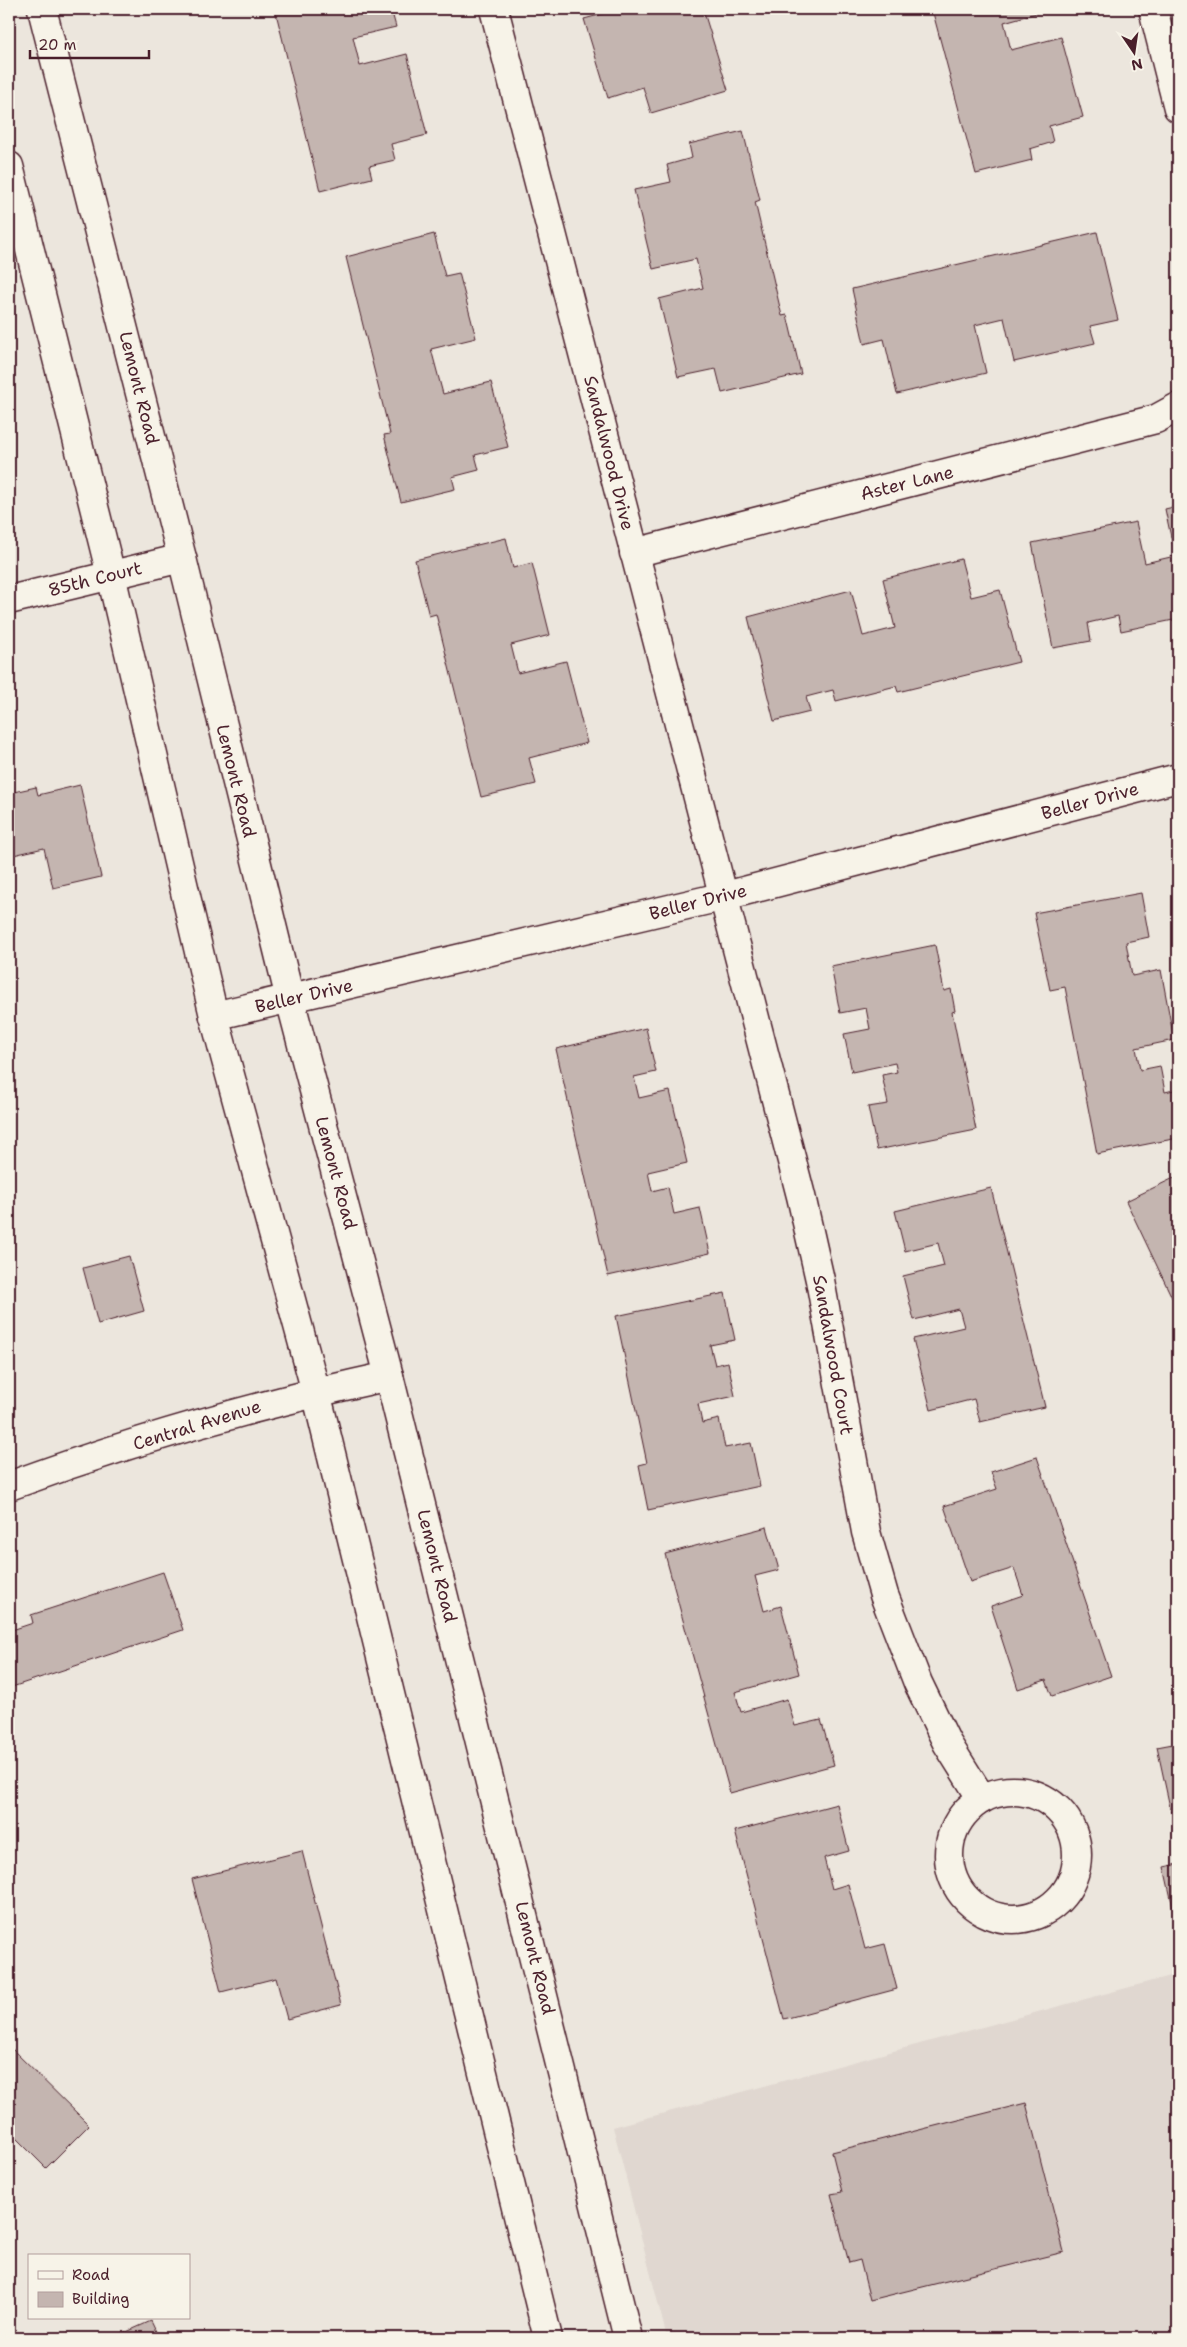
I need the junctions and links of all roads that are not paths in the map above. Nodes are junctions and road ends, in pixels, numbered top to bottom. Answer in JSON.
{"nodes":[{"id":1,"x":42,"y":9,"type":"edge"},
{"id":2,"x":494,"y":9,"type":"edge"},
{"id":3,"x":1153,"y":9,"type":"edge"},
{"id":4,"x":1178,"y":108,"type":"edge"},
{"id":5,"x":9,"y":166,"type":"edge"},
{"id":6,"x":1178,"y":407,"type":"edge"},
{"id":7,"x":634,"y":553,"type":"junction"},
{"id":8,"x":182,"y":558,"type":"junction"},
{"id":9,"x":111,"y":576,"type":"junction"},
{"id":10,"x":9,"y":600,"type":"edge"},
{"id":11,"x":1178,"y":778,"type":"edge"},
{"id":12,"x":725,"y":896,"type":"junction"},
{"id":13,"x":290,"y":999,"type":"junction"},
{"id":14,"x":214,"y":1016,"type":"junction"},
{"id":15,"x":389,"y":1376,"type":"junction"},
{"id":16,"x":316,"y":1392,"type":"junction"},
{"id":17,"x":9,"y":1486,"type":"edge"},
{"id":18,"x":982,"y":1799,"type":"junction"},
{"id":19,"x":548,"y":2338,"type":"edge"},
{"id":20,"x":628,"y":2338,"type":"edge"}],
"edges":[{"from":1,"to":8,"type":"main road","name":"Lemont Road"},
{"from":2,"to":7,"type":"main road","name":"Sandalwood Drive"},
{"from":3,"to":4,"type":"main road"},
{"from":5,"to":9,"type":"main road"},
{"from":6,"to":7,"type":"main road","name":"Aster Lane"},
{"from":7,"to":12,"type":"main road","name":"Sandalwood Drive"},
{"from":8,"to":9,"type":"main road","name":"85th Court"},
{"from":8,"to":13,"type":"main road","name":"Lemont Road"},
{"from":9,"to":10,"type":"main road","name":"85th Court"},
{"from":9,"to":14,"type":"main road"},
{"from":11,"to":12,"type":"main road","name":"Beller Drive"},
{"from":12,"to":13,"type":"main road","name":"Beller Drive"},
{"from":12,"to":18,"type":"main road","name":"Sandalwood Court"},
{"from":13,"to":14,"type":"main road","name":"Beller Drive"},
{"from":13,"to":15,"type":"main road","name":"Lemont Road"},
{"from":14,"to":16,"type":"main road"},
{"from":15,"to":16,"type":"main road","name":"Central Avenue"},
{"from":15,"to":20,"type":"main road","name":"Lemont Road"},
{"from":16,"to":17,"type":"main road","name":"Central Avenue"},
{"from":16,"to":19,"type":"main road"},
{"from":18,"to":18,"type":"main road"}]}
